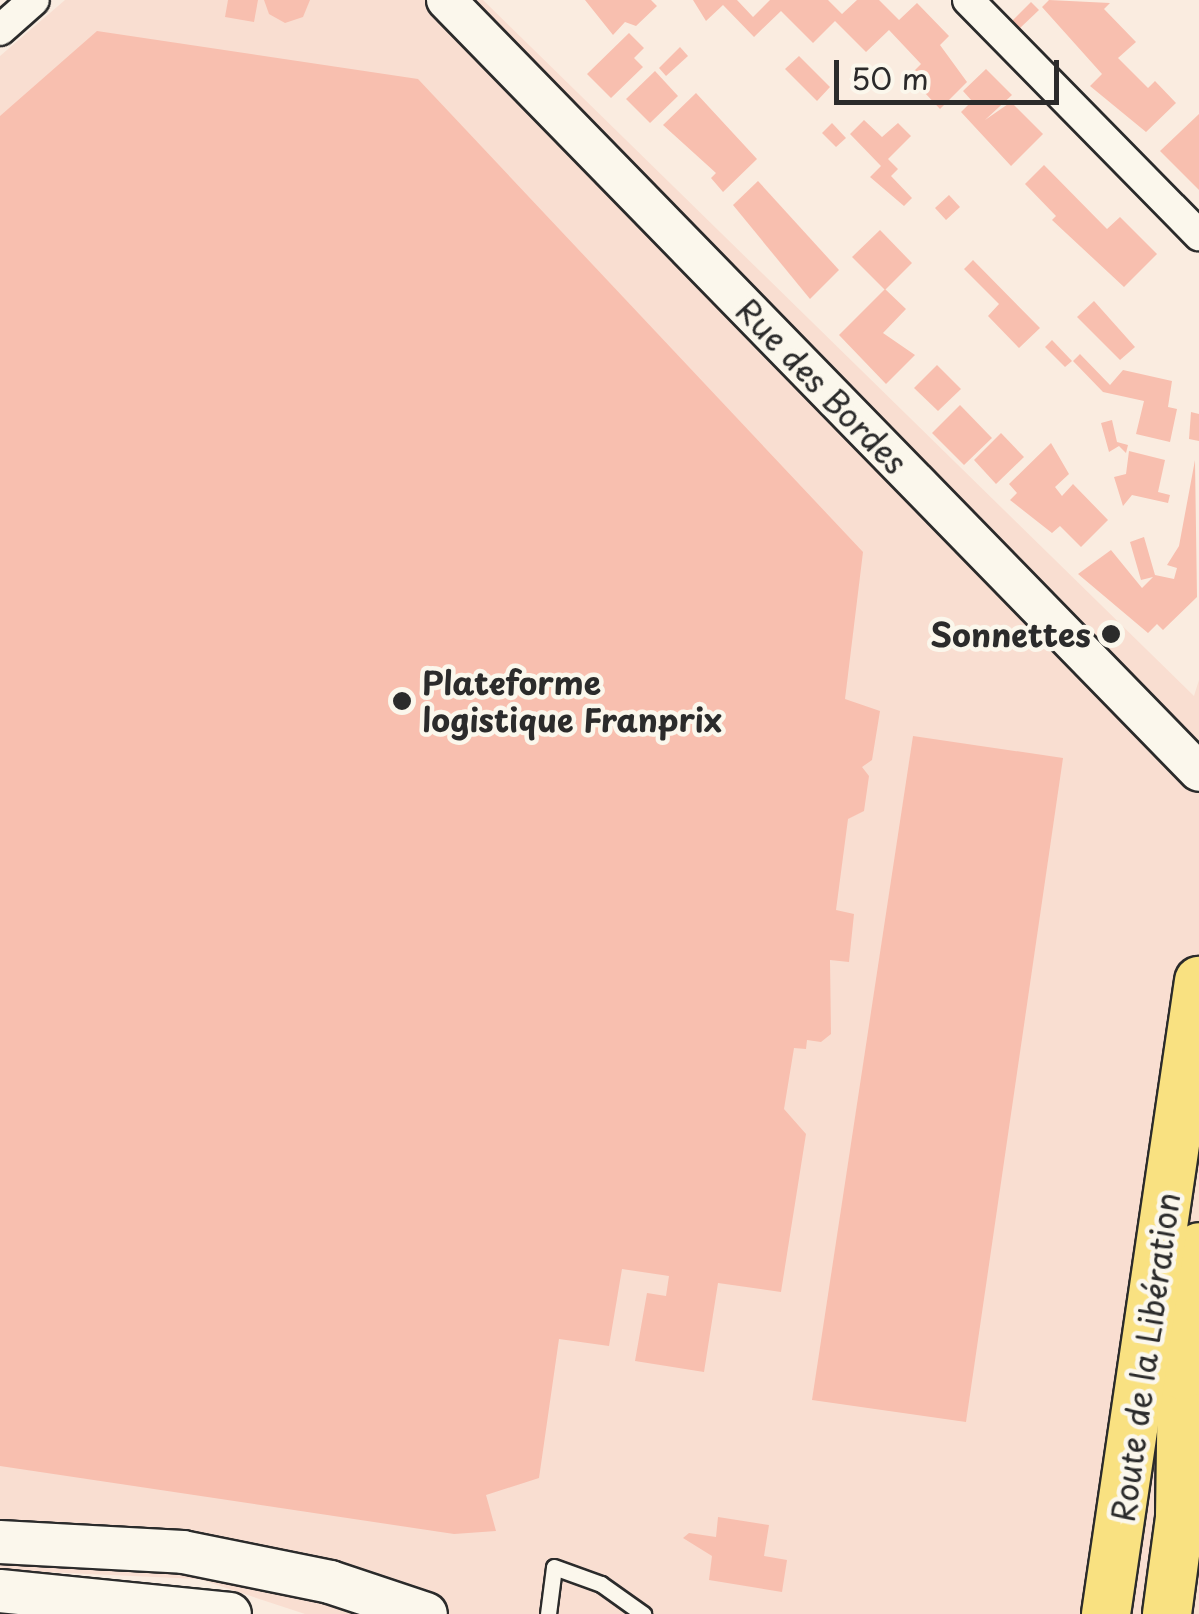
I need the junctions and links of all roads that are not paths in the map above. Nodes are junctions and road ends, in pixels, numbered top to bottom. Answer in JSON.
{"nodes":[{"id":1,"x":34,"y":0,"type":"edge"},
{"id":2,"x":446,"y":0,"type":"edge"},
{"id":3,"x":968,"y":0,"type":"edge"},
{"id":4,"x":0,"y":30,"type":"edge"},
{"id":5,"x":1199,"y":235,"type":"edge"},
{"id":6,"x":1199,"y":772,"type":"edge"},
{"id":7,"x":1199,"y":981,"type":"edge"},
{"id":8,"x":1199,"y":1247,"type":"edge"},
{"id":9,"x":1197,"y":1422,"type":"edge"},
{"id":10,"x":1180,"y":1517,"type":"junction"},
{"id":11,"x":0,"y":1542,"type":"edge"},
{"id":12,"x":0,"y":1591,"type":"edge"},
{"id":13,"x":230,"y":1614,"type":"edge"},
{"id":14,"x":426,"y":1614,"type":"edge"},
{"id":15,"x":548,"y":1614,"type":"edge"},
{"id":16,"x":642,"y":1614,"type":"edge"},
{"id":17,"x":1106,"y":1614,"type":"edge"},
{"id":18,"x":1166,"y":1614,"type":"edge"}],
"edges":[{"from":1,"to":4,"type":"street"},
{"from":2,"to":6,"type":"street","name":"Rue des Bordes"},
{"from":3,"to":5,"type":"street"},
{"from":7,"to":17,"type":"main road","name":"Route de la Libération"},
{"from":8,"to":10,"type":"main road","name":"Route de la Libération"},
{"from":9,"to":10,"type":"main road","name":"Route de la Libération"},
{"from":10,"to":18,"type":"main road","name":"Route de la Libération"},
{"from":11,"to":14,"type":"main road"},
{"from":12,"to":13,"type":"main road"},
{"from":15,"to":16,"type":"lane"}]}
